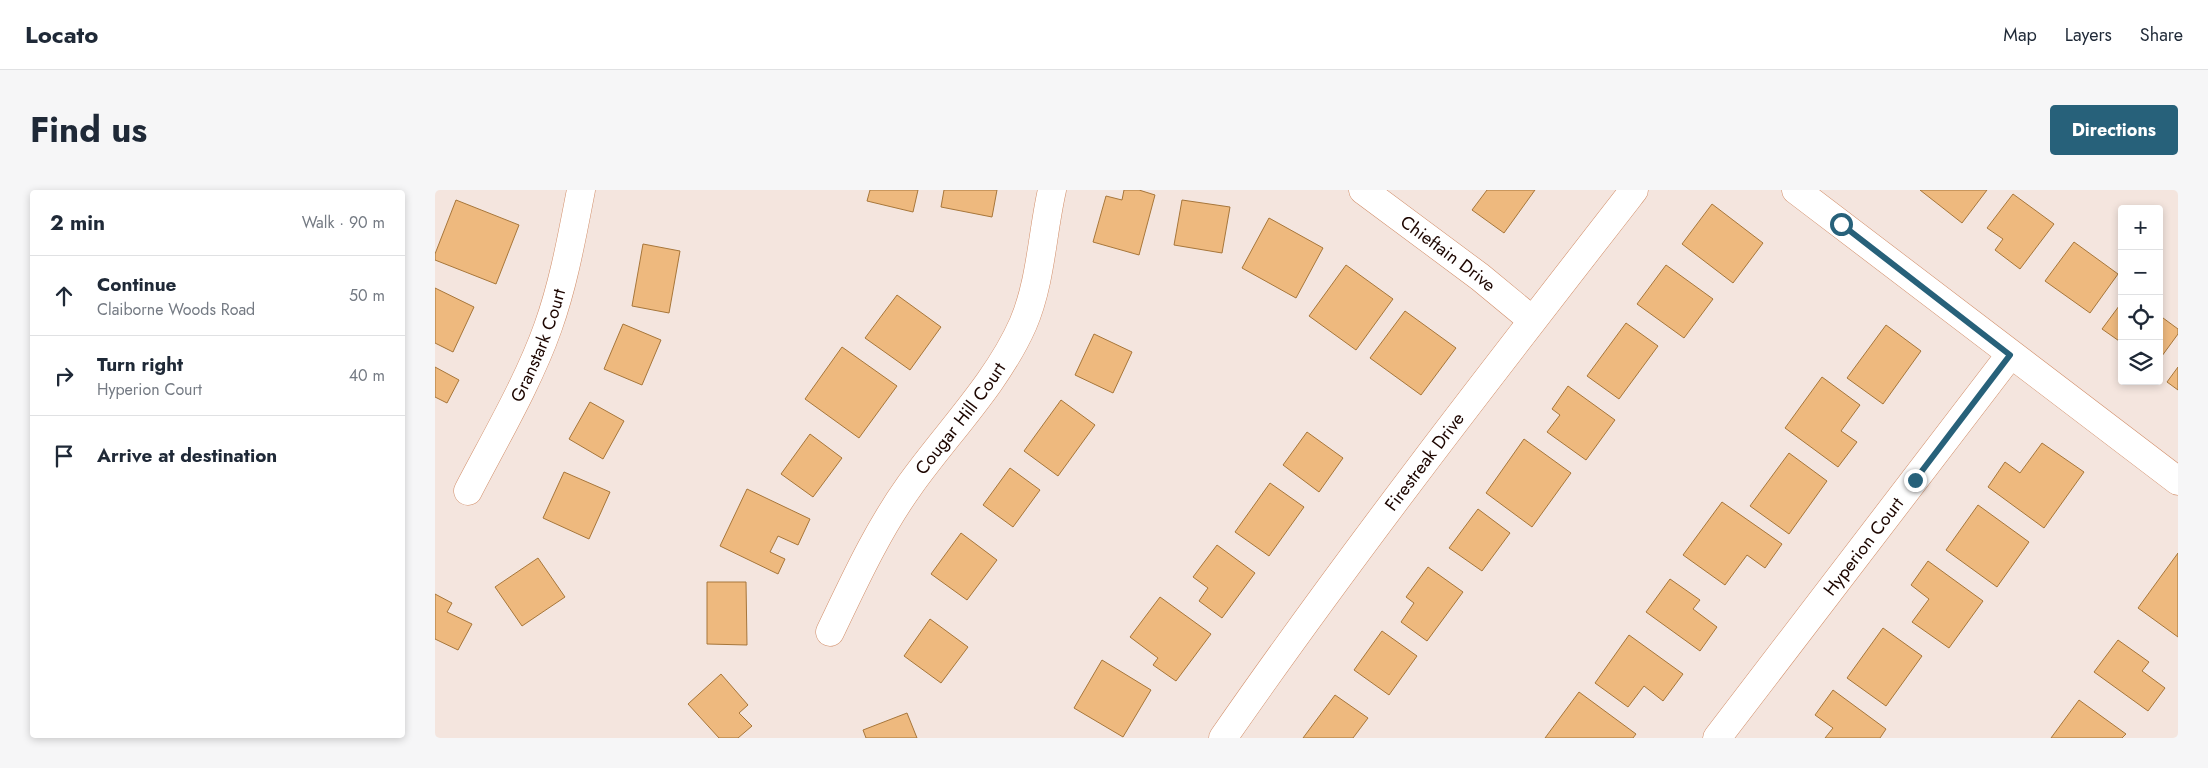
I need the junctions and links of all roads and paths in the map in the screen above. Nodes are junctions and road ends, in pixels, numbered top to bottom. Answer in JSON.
{"nodes":[{"id":1,"x":581,"y":190,"type":"edge"},
{"id":2,"x":1052,"y":190,"type":"edge"},
{"id":3,"x":1363,"y":190,"type":"edge"},
{"id":4,"x":1634,"y":190,"type":"edge"},
{"id":5,"x":1796,"y":190,"type":"edge"},
{"id":6,"x":1532,"y":320,"type":"junction"},
{"id":7,"x":2010,"y":355,"type":"junction"},
{"id":8,"x":2178,"y":481,"type":"edge"},
{"id":9,"x":468,"y":491,"type":"dead end"},
{"id":10,"x":830,"y":632,"type":"dead end"},
{"id":11,"x":1223,"y":738,"type":"edge"},
{"id":12,"x":1717,"y":738,"type":"edge"}],
"edges":[{"from":1,"to":9,"type":"street","name":"Granstark Court"},
{"from":2,"to":10,"type":"street","name":"Cougar Hill Court"},
{"from":3,"to":6,"type":"street","name":"Chieftain Drive"},
{"from":4,"to":6,"type":"street","name":"Firestreak Drive"},
{"from":5,"to":7,"type":"street"},
{"from":6,"to":11,"type":"street","name":"Firestreak Drive"},
{"from":7,"to":8,"type":"street"},
{"from":7,"to":12,"type":"street","name":"Hyperion Court"}]}
